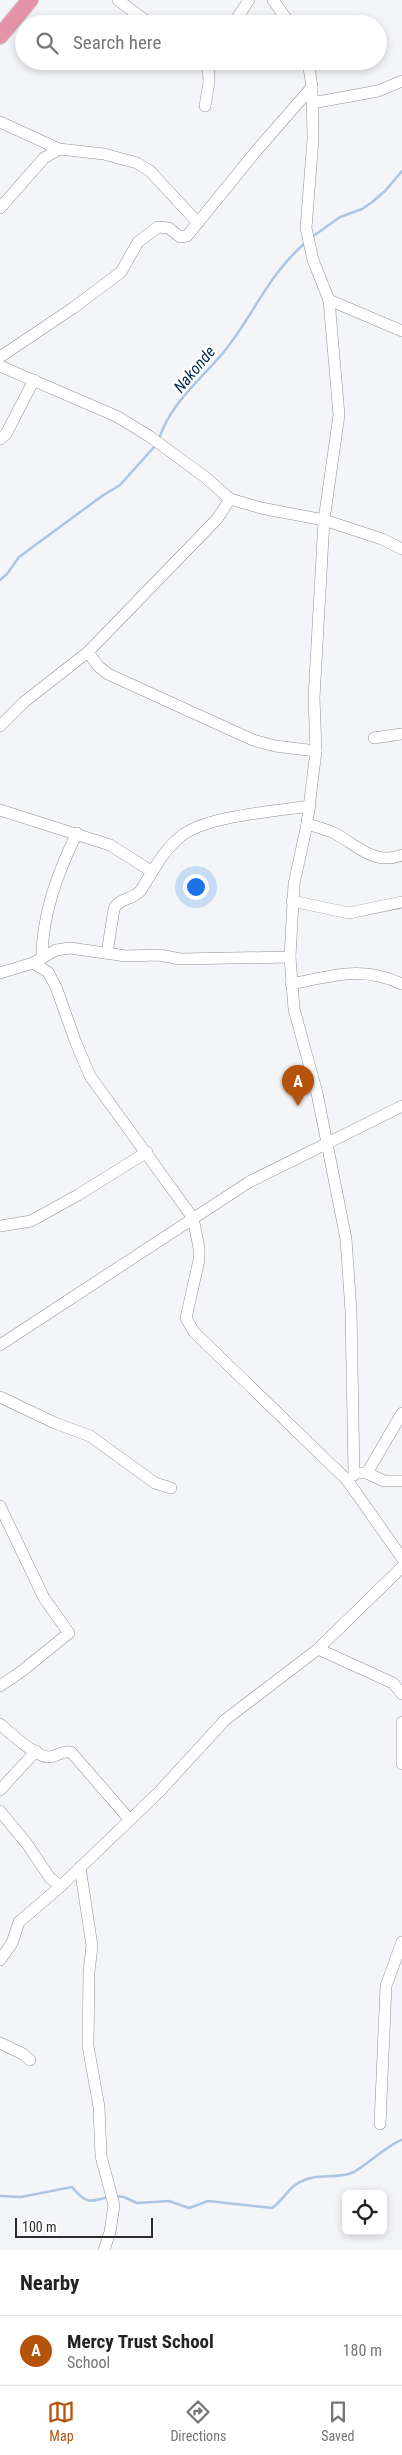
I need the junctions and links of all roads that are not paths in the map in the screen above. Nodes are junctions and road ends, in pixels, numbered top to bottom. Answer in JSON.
{"nodes":[{"id":1,"x":30,"y":0,"type":"edge"},
{"id":2,"x":118,"y":0,"type":"edge"},
{"id":3,"x":249,"y":0,"type":"edge"},
{"id":4,"x":273,"y":0,"type":"edge"},
{"id":5,"x":18,"y":15,"type":"edge"},
{"id":6,"x":138,"y":15,"type":"edge"},
{"id":7,"x":239,"y":15,"type":"edge"},
{"id":8,"x":284,"y":15,"type":"edge"},
{"id":9,"x":15,"y":18,"type":"edge"},
{"id":10,"x":0,"y":36,"type":"edge"},
{"id":11,"x":208,"y":70,"type":"edge"},
{"id":12,"x":309,"y":70,"type":"edge"},
{"id":13,"x":402,"y":81,"type":"edge"},
{"id":14,"x":312,"y":87,"type":"junction"},
{"id":15,"x":312,"y":103,"type":"junction"},
{"id":16,"x":205,"y":106,"type":"dead end"},
{"id":17,"x":0,"y":122,"type":"edge"},
{"id":18,"x":59,"y":149,"type":"junction"},
{"id":19,"x":0,"y":208,"type":"edge"},
{"id":20,"x":198,"y":223,"type":"junction"},
{"id":21,"x":330,"y":300,"type":"junction"},
{"id":22,"x":402,"y":331,"type":"edge"},
{"id":23,"x":0,"y":357,"type":"edge"},
{"id":24,"x":0,"y":366,"type":"edge"},
{"id":25,"x":34,"y":380,"type":"junction"},
{"id":26,"x":0,"y":439,"type":"edge"},
{"id":27,"x":230,"y":499,"type":"junction"},
{"id":28,"x":324,"y":520,"type":"junction"},
{"id":29,"x":402,"y":548,"type":"edge"},
{"id":30,"x":88,"y":652,"type":"junction"},
{"id":31,"x":0,"y":726,"type":"edge"},
{"id":32,"x":402,"y":734,"type":"edge"},
{"id":33,"x":374,"y":738,"type":"dead end"},
{"id":34,"x":316,"y":751,"type":"junction"},
{"id":35,"x":310,"y":806,"type":"junction"},
{"id":36,"x":0,"y":810,"type":"edge"},
{"id":37,"x":307,"y":824,"type":"junction"},
{"id":38,"x":77,"y":833,"type":"junction"},
{"id":39,"x":402,"y":855,"type":"edge"},
{"id":40,"x":151,"y":871,"type":"junction"},
{"id":41,"x":292,"y":901,"type":"junction"},
{"id":42,"x":402,"y":902,"type":"edge"},
{"id":43,"x":107,"y":953,"type":"junction"},
{"id":44,"x":290,"y":956,"type":"junction"},
{"id":45,"x":37,"y":961,"type":"junction"},
{"id":46,"x":0,"y":973,"type":"edge"},
{"id":47,"x":291,"y":984,"type":"junction"},
{"id":48,"x":402,"y":984,"type":"edge"},
{"id":49,"x":402,"y":1106,"type":"edge"},
{"id":50,"x":327,"y":1144,"type":"junction"},
{"id":51,"x":147,"y":1152,"type":"junction"},
{"id":52,"x":193,"y":1218,"type":"junction"},
{"id":53,"x":0,"y":1226,"type":"edge"},
{"id":54,"x":0,"y":1345,"type":"edge"},
{"id":55,"x":0,"y":1398,"type":"edge"},
{"id":56,"x":402,"y":1413,"type":"edge"},
{"id":57,"x":367,"y":1473,"type":"junction"},
{"id":58,"x":351,"y":1478,"type":"junction"},
{"id":59,"x":402,"y":1481,"type":"edge"},
{"id":60,"x":171,"y":1488,"type":"dead end"},
{"id":61,"x":0,"y":1506,"type":"edge"},
{"id":62,"x":4,"y":1524,"type":"edge"},
{"id":63,"x":402,"y":1558,"type":"edge"},
{"id":64,"x":402,"y":1567,"type":"edge"},
{"id":65,"x":318,"y":1649,"type":"junction"},
{"id":66,"x":0,"y":1686,"type":"edge"},
{"id":67,"x":402,"y":1694,"type":"edge"},
{"id":68,"x":402,"y":1722,"type":"edge"},
{"id":69,"x":0,"y":1724,"type":"edge"},
{"id":70,"x":36,"y":1751,"type":"junction"},
{"id":71,"x":402,"y":1764,"type":"edge"},
{"id":72,"x":0,"y":1790,"type":"edge"},
{"id":73,"x":0,"y":1811,"type":"edge"},
{"id":74,"x":130,"y":1820,"type":"junction"},
{"id":75,"x":80,"y":1868,"type":"junction"},
{"id":76,"x":61,"y":1886,"type":"junction"},
{"id":77,"x":402,"y":1942,"type":"edge"},
{"id":78,"x":0,"y":1959,"type":"edge"},
{"id":79,"x":0,"y":2042,"type":"edge"},
{"id":80,"x":30,"y":2060,"type":"dead end"},
{"id":81,"x":380,"y":2124,"type":"dead end"},
{"id":82,"x":104,"y":2250,"type":"edge"}],
"edges":[{"from":1,"to":5,"type":"highway"},
{"from":2,"to":6,"type":"street"},
{"from":3,"to":7,"type":"street"},
{"from":4,"to":8,"type":"street"},
{"from":9,"to":10,"type":"highway"},
{"from":11,"to":16,"type":"street"},
{"from":12,"to":14,"type":"street"},
{"from":13,"to":15,"type":"street"},
{"from":14,"to":15,"type":"street"},
{"from":14,"to":20,"type":"street"},
{"from":15,"to":21,"type":"street"},
{"from":17,"to":18,"type":"street"},
{"from":18,"to":19,"type":"street"},
{"from":18,"to":20,"type":"street"},
{"from":20,"to":23,"type":"street"},
{"from":21,"to":22,"type":"street"},
{"from":21,"to":28,"type":"street"},
{"from":24,"to":25,"type":"street"},
{"from":25,"to":26,"type":"street"},
{"from":25,"to":27,"type":"street"},
{"from":27,"to":28,"type":"street"},
{"from":27,"to":30,"type":"street"},
{"from":28,"to":29,"type":"street"},
{"from":28,"to":34,"type":"street"},
{"from":30,"to":31,"type":"street"},
{"from":30,"to":34,"type":"street"},
{"from":32,"to":33,"type":"street"},
{"from":34,"to":35,"type":"street"},
{"from":35,"to":37,"type":"street"},
{"from":35,"to":40,"type":"street"},
{"from":36,"to":38,"type":"street"},
{"from":37,"to":39,"type":"street"},
{"from":37,"to":41,"type":"street"},
{"from":38,"to":40,"type":"street"},
{"from":38,"to":45,"type":"street"},
{"from":40,"to":43,"type":"street"},
{"from":41,"to":42,"type":"street"},
{"from":41,"to":44,"type":"street"},
{"from":43,"to":44,"type":"street"},
{"from":43,"to":45,"type":"street"},
{"from":44,"to":47,"type":"street"},
{"from":45,"to":46,"type":"street"},
{"from":45,"to":51,"type":"street"},
{"from":47,"to":48,"type":"street"},
{"from":47,"to":50,"type":"street"},
{"from":49,"to":50,"type":"street"},
{"from":50,"to":52,"type":"street"},
{"from":50,"to":58,"type":"street"},
{"from":51,"to":52,"type":"street"},
{"from":51,"to":53,"type":"street"},
{"from":52,"to":54,"type":"street"},
{"from":52,"to":58,"type":"street"},
{"from":55,"to":60,"type":"street"},
{"from":56,"to":57,"type":"street"},
{"from":57,"to":58,"type":"street"},
{"from":57,"to":59,"type":"street"},
{"from":58,"to":63,"type":"street"},
{"from":61,"to":62,"type":"street"},
{"from":62,"to":66,"type":"street"},
{"from":64,"to":65,"type":"street"},
{"from":65,"to":67,"type":"street"},
{"from":65,"to":74,"type":"street"},
{"from":68,"to":71,"type":"street"},
{"from":69,"to":70,"type":"street"},
{"from":70,"to":72,"type":"street"},
{"from":70,"to":74,"type":"street"},
{"from":73,"to":76,"type":"street"},
{"from":74,"to":75,"type":"street"},
{"from":75,"to":76,"type":"street"},
{"from":75,"to":82,"type":"street"},
{"from":76,"to":78,"type":"street"},
{"from":77,"to":81,"type":"street"},
{"from":79,"to":80,"type":"street"}]}
